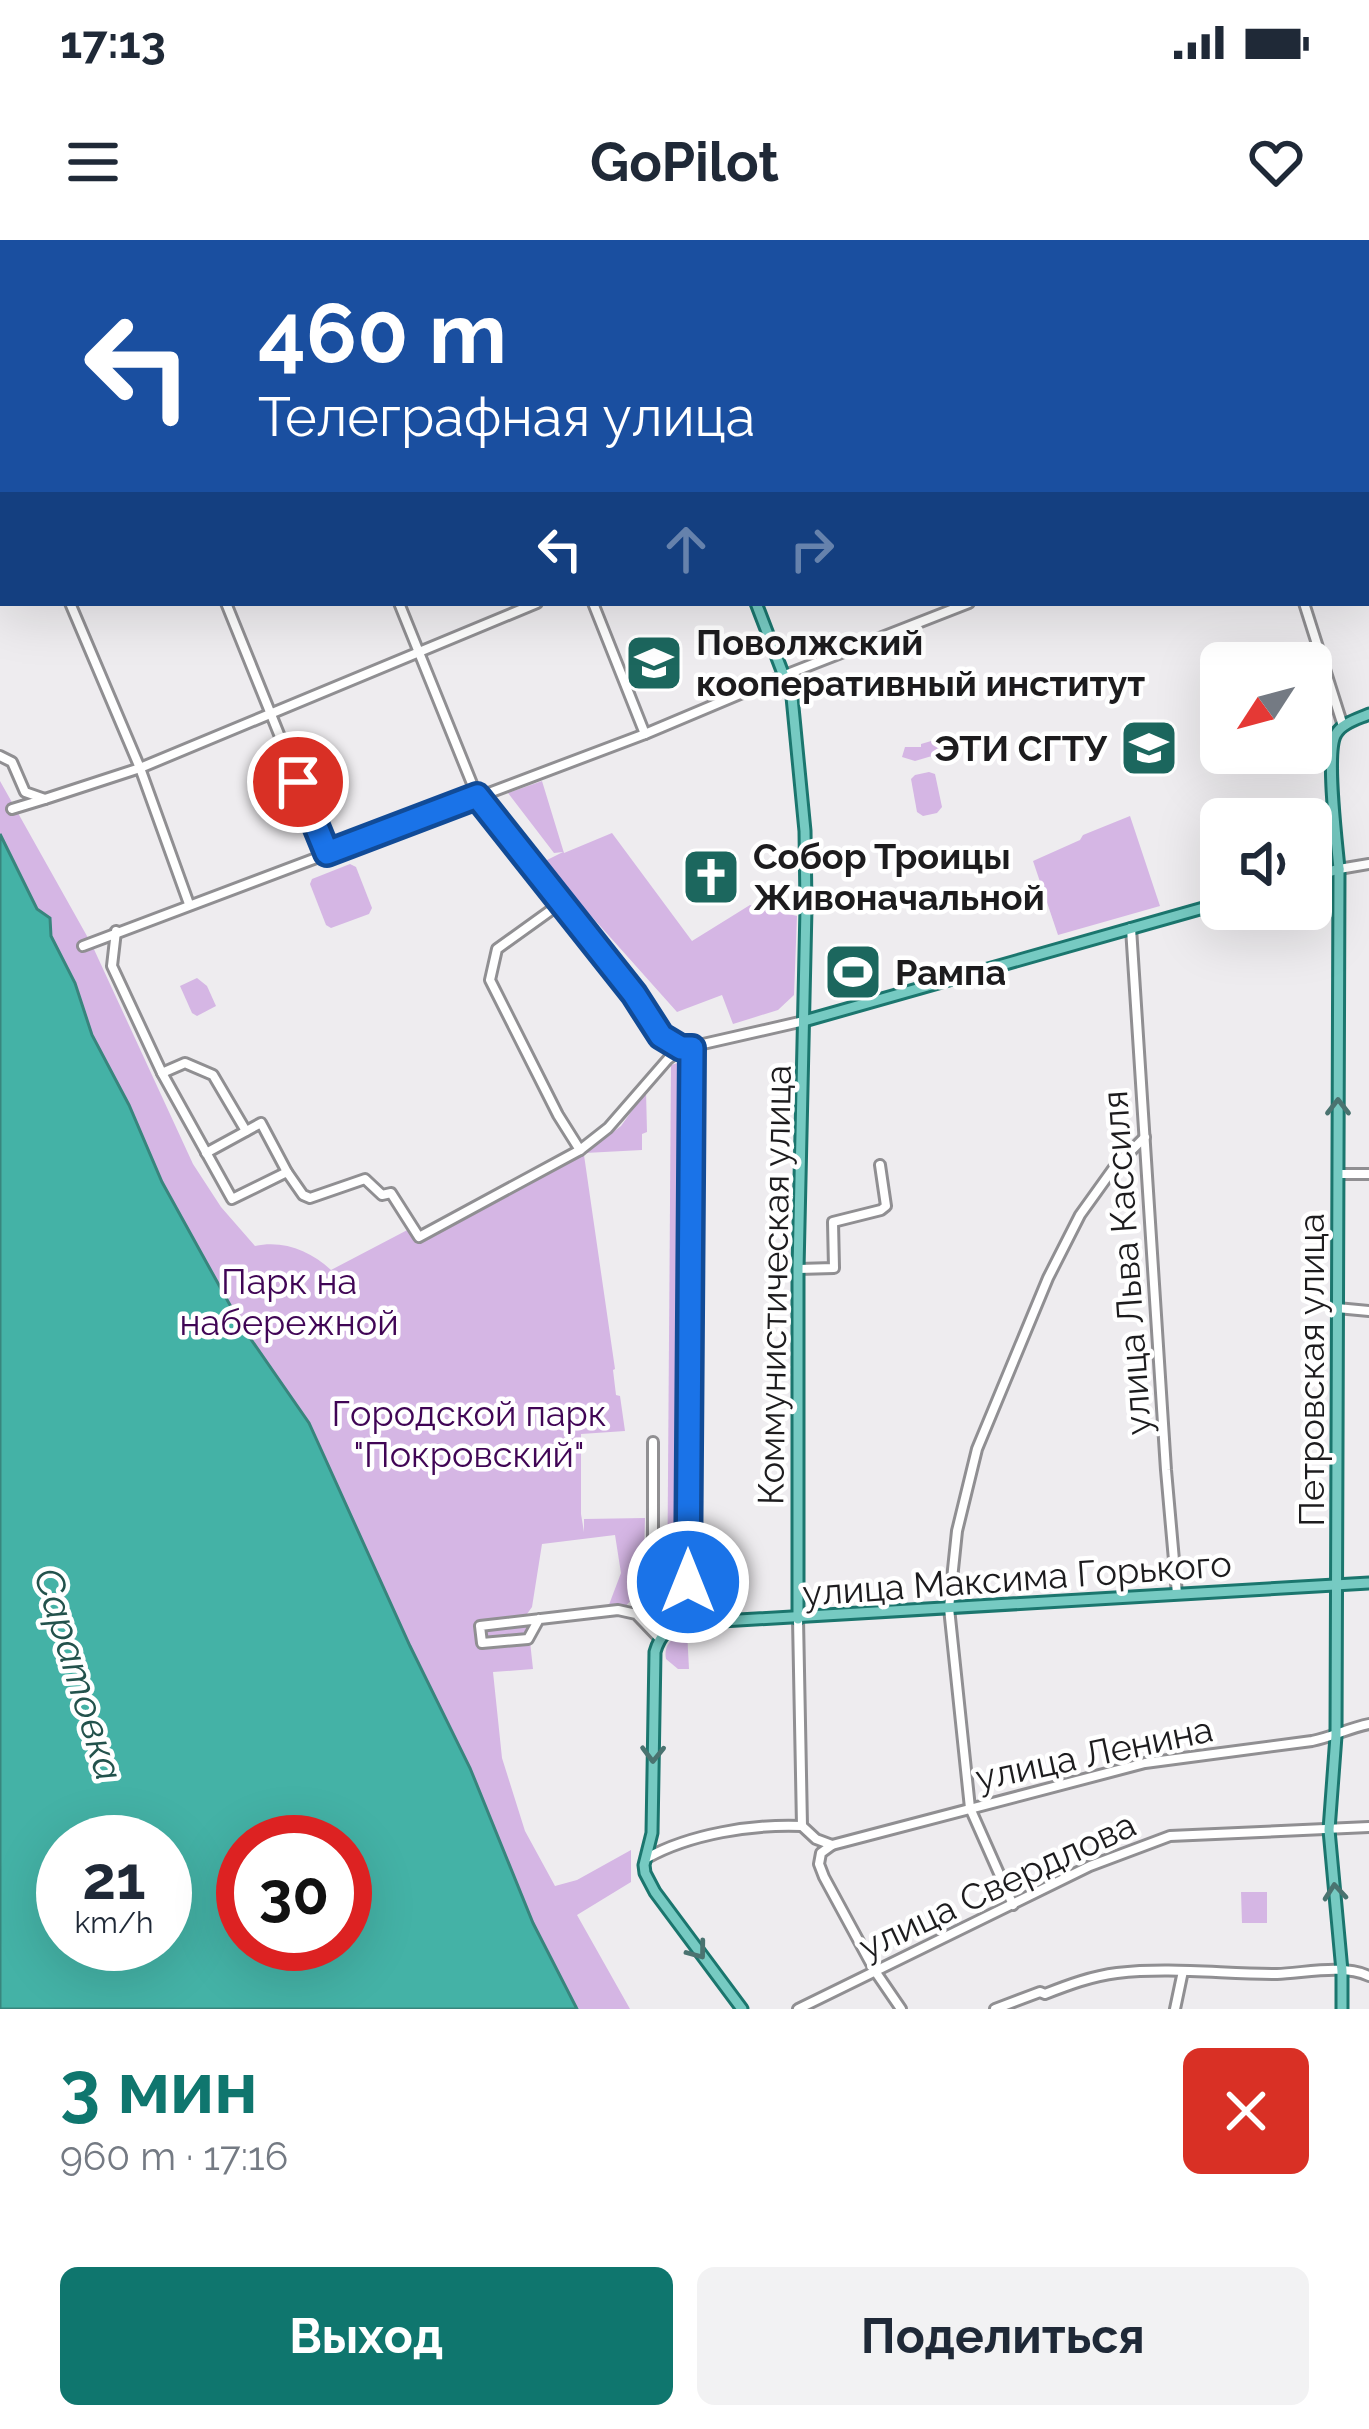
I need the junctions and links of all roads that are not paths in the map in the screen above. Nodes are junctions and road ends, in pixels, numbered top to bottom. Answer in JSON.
{"nodes":[{"id":1,"x":71,"y":606,"type":"edge"},
{"id":2,"x":227,"y":606,"type":"edge"},
{"id":3,"x":400,"y":606,"type":"edge"},
{"id":4,"x":530,"y":606,"type":"edge"},
{"id":5,"x":594,"y":606,"type":"edge"},
{"id":6,"x":757,"y":606,"type":"edge"},
{"id":7,"x":961,"y":606,"type":"edge"},
{"id":8,"x":1305,"y":606,"type":"edge"},
{"id":9,"x":419,"y":652,"type":"junction"},
{"id":10,"x":785,"y":675,"type":"junction"},
{"id":11,"x":271,"y":712,"type":"junction"},
{"id":12,"x":1369,"y":714,"type":"edge"},
{"id":13,"x":1340,"y":729,"type":"junction"},
{"id":14,"x":645,"y":734,"type":"junction"},
{"id":15,"x":0,"y":756,"type":"edge"},
{"id":16,"x":140,"y":767,"type":"junction"},
{"id":17,"x":477,"y":796,"type":"junction"},
{"id":18,"x":45,"y":799,"type":"junction"},
{"id":19,"x":13,"y":809,"type":"dead end"},
{"id":20,"x":327,"y":853,"type":"junction"},
{"id":21,"x":1369,"y":864,"type":"edge"},
{"id":22,"x":1339,"y":869,"type":"junction"},
{"id":23,"x":1332,"y":871,"type":"edge"},
{"id":24,"x":561,"y":903,"type":"junction"},
{"id":25,"x":189,"y":904,"type":"junction"},
{"id":26,"x":1200,"y":908,"type":"edge"},
{"id":27,"x":1131,"y":928,"type":"junction"},
{"id":28,"x":116,"y":932,"type":"junction"},
{"id":29,"x":83,"y":946,"type":"dead end"},
{"id":30,"x":804,"y":1021,"type":"junction"},
{"id":31,"x":686,"y":1048,"type":"junction"},
{"id":32,"x":162,"y":1073,"type":"junction"},
{"id":33,"x":246,"y":1131,"type":"junction"},
{"id":34,"x":1144,"y":1137,"type":"junction"},
{"id":35,"x":580,"y":1150,"type":"junction"},
{"id":36,"x":206,"y":1153,"type":"junction"},
{"id":37,"x":880,"y":1165,"type":"dead end"},
{"id":38,"x":287,"y":1172,"type":"junction"},
{"id":39,"x":1338,"y":1174,"type":"junction"},
{"id":40,"x":1369,"y":1174,"type":"edge"},
{"id":41,"x":798,"y":1269,"type":"junction"},
{"id":42,"x":1337,"y":1308,"type":"junction"},
{"id":43,"x":1369,"y":1311,"type":"edge"},
{"id":44,"x":653,"y":1442,"type":"dead end"},
{"id":45,"x":1369,"y":1583,"type":"edge"},
{"id":46,"x":1337,"y":1586,"type":"junction"},
{"id":47,"x":1177,"y":1594,"type":"junction"},
{"id":48,"x":949,"y":1608,"type":"junction"},
{"id":49,"x":798,"y":1618,"type":"junction"},
{"id":50,"x":539,"y":1619,"type":"junction"},
{"id":51,"x":688,"y":1623,"type":"junction"},
{"id":52,"x":659,"y":1638,"type":"junction"},
{"id":53,"x":1369,"y":1724,"type":"edge"},
{"id":54,"x":1336,"y":1736,"type":"junction"},
{"id":55,"x":970,"y":1808,"type":"junction"},
{"id":56,"x":802,"y":1826,"type":"junction"},
{"id":57,"x":1369,"y":1827,"type":"edge"},
{"id":58,"x":1329,"y":1830,"type":"junction"},
{"id":59,"x":832,"y":1845,"type":"junction"},
{"id":60,"x":645,"y":1858,"type":"junction"},
{"id":61,"x":1013,"y":1905,"type":"junction"},
{"id":62,"x":874,"y":1971,"type":"junction"},
{"id":63,"x":1183,"y":1971,"type":"junction"},
{"id":64,"x":1342,"y":1971,"type":"junction"},
{"id":65,"x":1369,"y":1972,"type":"edge"},
{"id":66,"x":1045,"y":1994,"type":"junction"},
{"id":67,"x":742,"y":2009,"type":"edge"},
{"id":68,"x":798,"y":2009,"type":"edge"},
{"id":69,"x":901,"y":2009,"type":"edge"},
{"id":70,"x":994,"y":2009,"type":"edge"},
{"id":71,"x":1038,"y":2009,"type":"edge"},
{"id":72,"x":1175,"y":2009,"type":"edge"},
{"id":73,"x":1342,"y":2009,"type":"edge"}],
"edges":[{"from":1,"to":16,"type":"street"},
{"from":2,"to":11,"type":"street"},
{"from":3,"to":9,"type":"street"},
{"from":4,"to":9,"type":"street"},
{"from":5,"to":14,"type":"street"},
{"from":6,"to":10,"type":"main road","name":"Коммунистическая улица"},
{"from":7,"to":10,"type":"street"},
{"from":8,"to":13,"type":"street"},
{"from":9,"to":11,"type":"street"},
{"from":9,"to":17,"type":"street"},
{"from":10,"to":14,"type":"street"},
{"from":10,"to":30,"type":"main road","name":"Коммунистическая улица"},
{"from":11,"to":16,"type":"street"},
{"from":11,"to":20,"type":"street"},
{"from":12,"to":13,"type":"main road"},
{"from":13,"to":22,"type":"main road","name":"Петровская улица"},
{"from":14,"to":17,"type":"street"},
{"from":15,"to":18,"type":"street"},
{"from":16,"to":18,"type":"street"},
{"from":16,"to":25,"type":"street"},
{"from":17,"to":20,"type":"street"},
{"from":17,"to":24,"type":"street"},
{"from":18,"to":19,"type":"street"},
{"from":20,"to":25,"type":"street"},
{"from":21,"to":22,"type":"street"},
{"from":22,"to":23,"type":"main road"},
{"from":39,"to":22,"type":"main road","name":"Петровская улица","one_way":true},
{"from":24,"to":31,"type":"street"},
{"from":24,"to":35,"type":"street"},
{"from":25,"to":28,"type":"street"},
{"from":26,"to":27,"type":"main road"},
{"from":27,"to":30,"type":"main road"},
{"from":27,"to":34,"type":"street","name":"улица Льва Кассиля"},
{"from":28,"to":29,"type":"street"},
{"from":28,"to":32,"type":"street"},
{"from":30,"to":31,"type":"street"},
{"from":30,"to":41,"type":"main road","name":"Коммунистическая улица"},
{"from":31,"to":35,"type":"street"},
{"from":31,"to":51,"type":"street"},
{"from":32,"to":33,"type":"street"},
{"from":32,"to":36,"type":"street"},
{"from":33,"to":36,"type":"street"},
{"from":33,"to":38,"type":"street"},
{"from":34,"to":47,"type":"street","name":"улица Льва Кассиля"},
{"from":34,"to":48,"type":"street"},
{"from":35,"to":38,"type":"street"},
{"from":36,"to":38,"type":"street"},
{"from":37,"to":41,"type":"street"},
{"from":39,"to":40,"type":"street"},
{"from":39,"to":42,"type":"main road","name":"Петровская улица"},
{"from":41,"to":49,"type":"main road","name":"Коммунистическая улица"},
{"from":42,"to":43,"type":"street"},
{"from":42,"to":46,"type":"main road","name":"Петровская улица"},
{"from":44,"to":52,"type":"street"},
{"from":45,"to":46,"type":"main road","name":"улица Максима Горького"},
{"from":46,"to":47,"type":"main road","name":"улица Максима Горького"},
{"from":46,"to":54,"type":"main road","name":"Петровская улица"},
{"from":47,"to":48,"type":"main road","name":"улица Максима Горького"},
{"from":48,"to":49,"type":"main road","name":"улица Максима Горького"},
{"from":48,"to":55,"type":"street"},
{"from":49,"to":51,"type":"main road","name":"улица Максима Горького"},
{"from":49,"to":56,"type":"street","name":"Коммунистическая улица"},
{"from":50,"to":50,"type":"street"},
{"from":50,"to":52,"type":"street"},
{"from":51,"to":52,"type":"main road","name":"улица Максима Горького"},
{"from":52,"to":60,"type":"main road","one_way":true},
{"from":53,"to":54,"type":"street","name":"улица Ленина"},
{"from":54,"to":55,"type":"street","name":"улица Ленина"},
{"from":54,"to":58,"type":"main road","name":"Петровская улица"},
{"from":55,"to":59,"type":"street","name":"улица Ленина"},
{"from":55,"to":61,"type":"street"},
{"from":56,"to":59,"type":"street"},
{"from":56,"to":60,"type":"street"},
{"from":57,"to":58,"type":"street","name":"улица Свердлова"},
{"from":58,"to":61,"type":"street","name":"улица Свердлова"},
{"from":64,"to":58,"type":"main road","name":"Петровская улица","one_way":true},
{"from":59,"to":62,"type":"street"},
{"from":60,"to":67,"type":"main road","one_way":true},
{"from":61,"to":62,"type":"street","name":"улица Свердлова"},
{"from":62,"to":68,"type":"street","name":"улица Свердлова"},
{"from":62,"to":69,"type":"street"},
{"from":63,"to":64,"type":"street"},
{"from":63,"to":66,"type":"street"},
{"from":63,"to":72,"type":"street"},
{"from":64,"to":65,"type":"street"},
{"from":64,"to":73,"type":"main road","name":"Петровская улица"},
{"from":66,"to":70,"type":"street"},
{"from":66,"to":71,"type":"street"}]}
